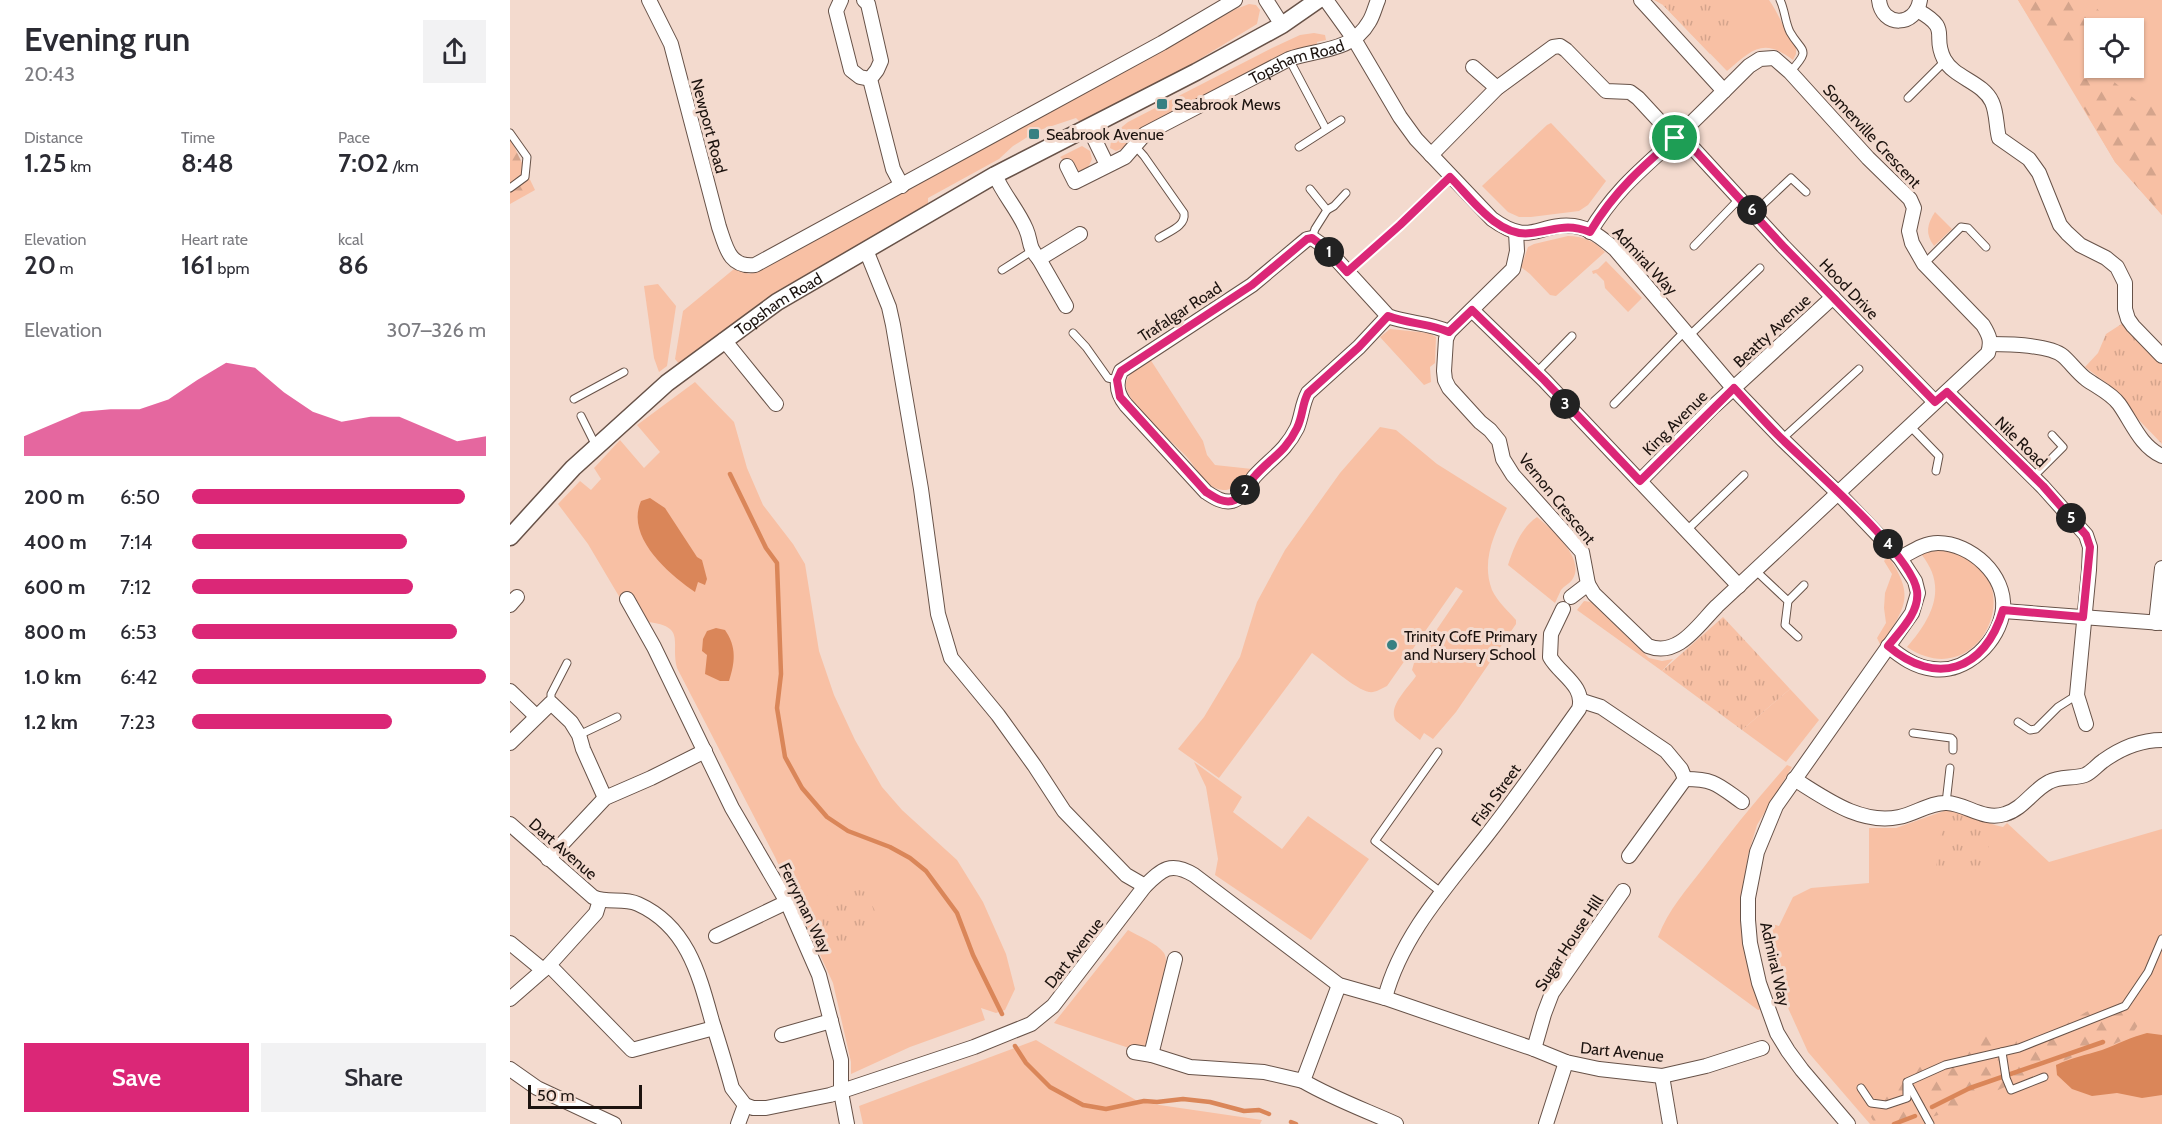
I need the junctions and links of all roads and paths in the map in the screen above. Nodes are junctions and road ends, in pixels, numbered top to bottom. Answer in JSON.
{"nodes":[{"id":1,"x":650,"y":0,"type":"edge"},
{"id":2,"x":842,"y":0,"type":"edge"},
{"id":3,"x":864,"y":0,"type":"edge"},
{"id":4,"x":1235,"y":0,"type":"edge"},
{"id":5,"x":1266,"y":0,"type":"edge"},
{"id":6,"x":1318,"y":0,"type":"edge"},
{"id":7,"x":1326,"y":0,"type":"edge"},
{"id":8,"x":1378,"y":0,"type":"edge"},
{"id":9,"x":1641,"y":0,"type":"edge"},
{"id":10,"x":1780,"y":0,"type":"edge"},
{"id":11,"x":1879,"y":0,"type":"edge"},
{"id":12,"x":1918,"y":5,"type":"edge"},
{"id":13,"x":1282,"y":25,"type":"junction"},
{"id":14,"x":1354,"y":39,"type":"junction"},
{"id":15,"x":1289,"y":59,"type":"junction"},
{"id":16,"x":1945,"y":61,"type":"junction"},
{"id":17,"x":1473,"y":67,"type":"dead end"},
{"id":18,"x":1790,"y":72,"type":"junction"},
{"id":19,"x":870,"y":79,"type":"junction"},
{"id":20,"x":1497,"y":88,"type":"junction"},
{"id":21,"x":1724,"y":91,"type":"junction"},
{"id":22,"x":1908,"y":98,"type":"dead end"},
{"id":23,"x":1341,"y":120,"type":"dead end"},
{"id":24,"x":1089,"y":128,"type":"junction"},
{"id":25,"x":1326,"y":129,"type":"junction"},
{"id":26,"x":510,"y":133,"type":"edge"},
{"id":27,"x":1678,"y":136,"type":"junction"},
{"id":28,"x":1135,"y":146,"type":"junction"},
{"id":29,"x":1299,"y":147,"type":"dead end"},
{"id":30,"x":1431,"y":155,"type":"junction"},
{"id":31,"x":1107,"y":165,"type":"junction"},
{"id":32,"x":1067,"y":166,"type":"dead end"},
{"id":33,"x":995,"y":176,"type":"junction"},
{"id":34,"x":1450,"y":177,"type":"junction"},
{"id":35,"x":902,"y":186,"type":"junction"},
{"id":36,"x":510,"y":188,"type":"edge"},
{"id":37,"x":1310,"y":189,"type":"dead end"},
{"id":38,"x":1806,"y":192,"type":"dead end"},
{"id":39,"x":1346,"y":193,"type":"dead end"},
{"id":40,"x":1740,"y":198,"type":"junction"},
{"id":41,"x":1327,"y":210,"type":"junction"},
{"id":42,"x":1754,"y":213,"type":"junction"},
{"id":43,"x":1516,"y":232,"type":"junction"},
{"id":44,"x":1590,"y":232,"type":"junction"},
{"id":45,"x":1080,"y":234,"type":"dead end"},
{"id":46,"x":1160,"y":238,"type":"dead end"},
{"id":47,"x":1312,"y":238,"type":"junction"},
{"id":48,"x":1694,"y":246,"type":"dead end"},
{"id":49,"x":1986,"y":247,"type":"dead end"},
{"id":50,"x":866,"y":250,"type":"junction"},
{"id":51,"x":1036,"y":255,"type":"junction"},
{"id":52,"x":1924,"y":264,"type":"junction"},
{"id":53,"x":1760,"y":268,"type":"dead end"},
{"id":54,"x":1002,"y":270,"type":"dead end"},
{"id":55,"x":1347,"y":272,"type":"junction"},
{"id":56,"x":1833,"y":297,"type":"junction"},
{"id":57,"x":1066,"y":306,"type":"dead end"},
{"id":58,"x":1472,"y":310,"type":"junction"},
{"id":59,"x":1388,"y":316,"type":"junction"},
{"id":60,"x":1449,"y":332,"type":"junction"},
{"id":61,"x":1073,"y":333,"type":"dead end"},
{"id":62,"x":1688,"y":333,"type":"junction"},
{"id":63,"x":1572,"y":336,"type":"dead end"},
{"id":64,"x":724,"y":340,"type":"junction"},
{"id":65,"x":1991,"y":344,"type":"junction"},
{"id":66,"x":2162,"y":356,"type":"edge"},
{"id":67,"x":1859,"y":369,"type":"dead end"},
{"id":68,"x":624,"y":372,"type":"dead end"},
{"id":69,"x":1536,"y":373,"type":"junction"},
{"id":70,"x":1117,"y":380,"type":"junction"},
{"id":71,"x":1734,"y":388,"type":"junction"},
{"id":72,"x":1947,"y":392,"type":"junction"},
{"id":73,"x":574,"y":399,"type":"dead end"},
{"id":74,"x":1935,"y":402,"type":"junction"},
{"id":75,"x":776,"y":404,"type":"dead end"},
{"id":76,"x":1614,"y":404,"type":"dead end"},
{"id":77,"x":581,"y":416,"type":"dead end"},
{"id":78,"x":1910,"y":426,"type":"junction"},
{"id":79,"x":2052,"y":435,"type":"dead end"},
{"id":80,"x":1782,"y":440,"type":"junction"},
{"id":81,"x":596,"y":446,"type":"junction"},
{"id":82,"x":2162,"y":456,"type":"edge"},
{"id":83,"x":1936,"y":471,"type":"dead end"},
{"id":84,"x":1744,"y":475,"type":"dead end"},
{"id":85,"x":2033,"y":477,"type":"junction"},
{"id":86,"x":1640,"y":481,"type":"junction"},
{"id":87,"x":1838,"y":492,"type":"junction"},
{"id":88,"x":1687,"y":530,"type":"junction"},
{"id":89,"x":510,"y":537,"type":"edge"},
{"id":90,"x":1900,"y":558,"type":"junction"},
{"id":91,"x":2162,"y":568,"type":"edge"},
{"id":92,"x":1755,"y":570,"type":"junction"},
{"id":93,"x":1588,"y":584,"type":"junction"},
{"id":94,"x":1804,"y":585,"type":"dead end"},
{"id":95,"x":1739,"y":586,"type":"junction"},
{"id":96,"x":1571,"y":597,"type":"dead end"},
{"id":97,"x":627,"y":599,"type":"dead end"},
{"id":98,"x":1788,"y":601,"type":"junction"},
{"id":99,"x":1563,"y":609,"type":"dead end"},
{"id":100,"x":2003,"y":610,"type":"junction"},
{"id":101,"x":2083,"y":617,"type":"junction"},
{"id":102,"x":2159,"y":623,"type":"edge"},
{"id":103,"x":1798,"y":637,"type":"dead end"},
{"id":104,"x":1888,"y":646,"type":"junction"},
{"id":105,"x":567,"y":663,"type":"dead end"},
{"id":106,"x":510,"y":691,"type":"edge"},
{"id":107,"x":2077,"y":695,"type":"junction"},
{"id":108,"x":1582,"y":701,"type":"junction"},
{"id":109,"x":551,"y":703,"type":"junction"},
{"id":110,"x":536,"y":716,"type":"junction"},
{"id":111,"x":617,"y":717,"type":"dead end"},
{"id":112,"x":2018,"y":722,"type":"dead end"},
{"id":113,"x":2086,"y":724,"type":"dead end"},
{"id":114,"x":1913,"y":733,"type":"dead end"},
{"id":115,"x":579,"y":735,"type":"junction"},
{"id":116,"x":2162,"y":740,"type":"edge"},
{"id":117,"x":510,"y":743,"type":"edge"},
{"id":118,"x":1953,"y":750,"type":"dead end"},
{"id":119,"x":705,"y":751,"type":"junction"},
{"id":120,"x":1438,"y":752,"type":"dead end"},
{"id":121,"x":1950,"y":768,"type":"dead end"},
{"id":122,"x":1685,"y":779,"type":"junction"},
{"id":123,"x":1794,"y":779,"type":"junction"},
{"id":124,"x":605,"y":798,"type":"junction"},
{"id":125,"x":1742,"y":802,"type":"dead end"},
{"id":126,"x":1946,"y":803,"type":"junction"},
{"id":127,"x":510,"y":824,"type":"edge"},
{"id":128,"x":1629,"y":856,"type":"dead end"},
{"id":129,"x":548,"y":859,"type":"junction"},
{"id":130,"x":1146,"y":886,"type":"junction"},
{"id":131,"x":1623,"y":891,"type":"dead end"},
{"id":132,"x":1442,"y":893,"type":"junction"},
{"id":133,"x":600,"y":900,"type":"junction"},
{"id":134,"x":787,"y":902,"type":"junction"},
{"id":135,"x":716,"y":936,"type":"dead end"},
{"id":136,"x":2162,"y":939,"type":"edge"},
{"id":137,"x":510,"y":943,"type":"edge"},
{"id":138,"x":1175,"y":959,"type":"dead end"},
{"id":139,"x":546,"y":968,"type":"junction"},
{"id":140,"x":1339,"y":985,"type":"junction"},
{"id":141,"x":1385,"y":998,"type":"junction"},
{"id":142,"x":510,"y":999,"type":"edge"},
{"id":143,"x":831,"y":1021,"type":"junction"},
{"id":144,"x":714,"y":1028,"type":"junction"},
{"id":145,"x":782,"y":1035,"type":"dead end"},
{"id":146,"x":1762,"y":1048,"type":"dead end"},
{"id":147,"x":1534,"y":1049,"type":"junction"},
{"id":148,"x":1134,"y":1052,"type":"dead end"},
{"id":149,"x":2002,"y":1052,"type":"junction"},
{"id":150,"x":1152,"y":1055,"type":"junction"},
{"id":151,"x":1566,"y":1062,"type":"junction"},
{"id":152,"x":510,"y":1069,"type":"edge"},
{"id":153,"x":1662,"y":1076,"type":"junction"},
{"id":154,"x":2044,"y":1077,"type":"dead end"},
{"id":155,"x":1302,"y":1080,"type":"junction"},
{"id":156,"x":1907,"y":1082,"type":"junction"},
{"id":157,"x":1861,"y":1088,"type":"dead end"},
{"id":158,"x":841,"y":1092,"type":"junction"},
{"id":159,"x":745,"y":1105,"type":"junction"},
{"id":160,"x":614,"y":1124,"type":"edge"},
{"id":161,"x":738,"y":1124,"type":"edge"},
{"id":162,"x":847,"y":1124,"type":"edge"},
{"id":163,"x":1396,"y":1124,"type":"edge"},
{"id":164,"x":1546,"y":1124,"type":"edge"},
{"id":165,"x":1670,"y":1124,"type":"edge"},
{"id":166,"x":1848,"y":1124,"type":"edge"},
{"id":167,"x":1930,"y":1124,"type":"edge"}],
"edges":[{"from":1,"to":35,"type":"street","name":"Newport Road"},
{"from":2,"to":19,"type":"street"},
{"from":3,"to":19,"type":"street"},
{"from":4,"to":35,"type":"street"},
{"from":5,"to":13,"type":"street"},
{"from":6,"to":13,"type":"street","name":"Topsham Road"},
{"from":7,"to":14,"type":"street"},
{"from":8,"to":14,"type":"street","name":"Topsham Road"},
{"from":9,"to":21,"type":"street"},
{"from":10,"to":18,"type":"lane"},
{"from":11,"to":12,"type":"street"},
{"from":12,"to":16,"type":"street"},
{"from":13,"to":24,"type":"street","name":"Topsham Road"},
{"from":14,"to":15,"type":"street","name":"Topsham Road"},
{"from":14,"to":30,"type":"street"},
{"from":15,"to":25,"type":"lane"},
{"from":15,"to":28,"type":"street","name":"Topsham Road"},
{"from":16,"to":22,"type":"lane"},
{"from":16,"to":66,"type":"street"},
{"from":17,"to":20,"type":"street"},
{"from":18,"to":21,"type":"street","name":"Somerville Crescent"},
{"from":18,"to":52,"type":"street","name":"Somerville Crescent"},
{"from":19,"to":35,"type":"street"},
{"from":20,"to":27,"type":"street","name":"Hood Drive"},
{"from":20,"to":30,"type":"street"},
{"from":21,"to":27,"type":"street","name":"Somerville Crescent"},
{"from":23,"to":25,"type":"lane"},
{"from":24,"to":31,"type":"street"},
{"from":24,"to":33,"type":"street","name":"Topsham Road"},
{"from":25,"to":29,"type":"lane"},
{"from":26,"to":36,"type":"lane"},
{"from":27,"to":40,"type":"street","name":"Hood Drive"},
{"from":27,"to":44,"type":"street","name":"Somerville Crescent"},
{"from":28,"to":31,"type":"street","name":"Topsham Road"},
{"from":28,"to":46,"type":"lane"},
{"from":30,"to":34,"type":"street"},
{"from":31,"to":32,"type":"street","name":"Topsham Road"},
{"from":33,"to":50,"type":"street","name":"Topsham Road"},
{"from":33,"to":51,"type":"street"},
{"from":34,"to":43,"type":"street"},
{"from":34,"to":55,"type":"lane"},
{"from":37,"to":41,"type":"lane"},
{"from":38,"to":42,"type":"lane"},
{"from":39,"to":41,"type":"lane"},
{"from":40,"to":42,"type":"street","name":"Hood Drive"},
{"from":40,"to":48,"type":"lane"},
{"from":41,"to":47,"type":"lane"},
{"from":42,"to":56,"type":"street","name":"Hood Drive"},
{"from":43,"to":44,"type":"street","name":"Admiral Way"},
{"from":43,"to":58,"type":"street"},
{"from":44,"to":62,"type":"street","name":"Admiral Way"},
{"from":45,"to":51,"type":"street"},
{"from":47,"to":55,"type":"street"},
{"from":47,"to":70,"type":"street","name":"Trafalgar Road"},
{"from":49,"to":52,"type":"lane"},
{"from":50,"to":64,"type":"street","name":"Topsham Road"},
{"from":50,"to":130,"type":"street"},
{"from":51,"to":54,"type":"lane"},
{"from":51,"to":57,"type":"street"},
{"from":52,"to":65,"type":"street","name":"Somerville Crescent"},
{"from":53,"to":62,"type":"lane"},
{"from":55,"to":59,"type":"street"},
{"from":56,"to":71,"type":"street","name":"Beatty Avenue"},
{"from":56,"to":74,"type":"street","name":"Hood Drive"},
{"from":58,"to":60,"type":"street"},
{"from":58,"to":69,"type":"street"},
{"from":59,"to":60,"type":"street"},
{"from":59,"to":70,"type":"street"},
{"from":60,"to":93,"type":"street","name":"Vernon Crescent"},
{"from":61,"to":70,"type":"lane"},
{"from":62,"to":71,"type":"street","name":"Admiral Way"},
{"from":62,"to":76,"type":"lane"},
{"from":63,"to":69,"type":"lane"},
{"from":64,"to":75,"type":"street"},
{"from":64,"to":81,"type":"street","name":"Topsham Road"},
{"from":65,"to":72,"type":"street"},
{"from":65,"to":82,"type":"street"},
{"from":67,"to":80,"type":"lane"},
{"from":68,"to":73,"type":"lane"},
{"from":69,"to":86,"type":"street"},
{"from":71,"to":80,"type":"street","name":"Admiral Way"},
{"from":71,"to":86,"type":"street","name":"King Avenue"},
{"from":72,"to":74,"type":"street"},
{"from":72,"to":85,"type":"street","name":"Nile Road"},
{"from":74,"to":78,"type":"street"},
{"from":77,"to":81,"type":"lane"},
{"from":78,"to":83,"type":"lane"},
{"from":78,"to":87,"type":"street"},
{"from":79,"to":85,"type":"lane"},
{"from":80,"to":87,"type":"street","name":"Admiral Way"},
{"from":81,"to":89,"type":"street","name":"Topsham Road"},
{"from":84,"to":88,"type":"lane"},
{"from":85,"to":101,"type":"street","name":"Nile Road"},
{"from":86,"to":88,"type":"street"},
{"from":87,"to":90,"type":"street","name":"Admiral Way"},
{"from":87,"to":92,"type":"street","name":"Vernon Crescent"},
{"from":88,"to":95,"type":"street"},
{"from":90,"to":100,"type":"street"},
{"from":90,"to":104,"type":"street","name":"Admiral Way"},
{"from":91,"to":102,"type":"street"},
{"from":92,"to":95,"type":"street","name":"Vernon Crescent"},
{"from":92,"to":98,"type":"lane"},
{"from":93,"to":95,"type":"street","name":"Vernon Crescent"},
{"from":93,"to":96,"type":"street"},
{"from":94,"to":98,"type":"lane"},
{"from":97,"to":119,"type":"street","name":"Ferryman Way"},
{"from":98,"to":103,"type":"lane"},
{"from":99,"to":108,"type":"street"},
{"from":100,"to":101,"type":"street"},
{"from":100,"to":104,"type":"street"},
{"from":101,"to":102,"type":"street"},
{"from":101,"to":107,"type":"street","name":"Nile Road"},
{"from":104,"to":123,"type":"street","name":"Admiral Way"},
{"from":105,"to":109,"type":"lane"},
{"from":106,"to":110,"type":"street"},
{"from":107,"to":112,"type":"lane"},
{"from":107,"to":113,"type":"street","name":"Nile Road"},
{"from":108,"to":122,"type":"street"},
{"from":108,"to":132,"type":"street","name":"Fish Street"},
{"from":109,"to":110,"type":"street"},
{"from":109,"to":115,"type":"street"},
{"from":110,"to":117,"type":"street"},
{"from":111,"to":115,"type":"lane"},
{"from":114,"to":118,"type":"lane"},
{"from":115,"to":124,"type":"street"},
{"from":116,"to":126,"type":"street"},
{"from":119,"to":124,"type":"street"},
{"from":119,"to":134,"type":"street","name":"Ferryman Way"},
{"from":120,"to":132,"type":"lane"},
{"from":121,"to":126,"type":"lane"},
{"from":122,"to":125,"type":"street"},
{"from":122,"to":128,"type":"street"},
{"from":123,"to":126,"type":"street"},
{"from":123,"to":166,"type":"street","name":"Admiral Way"},
{"from":124,"to":129,"type":"street"},
{"from":127,"to":129,"type":"street","name":"Dart Avenue"},
{"from":129,"to":133,"type":"street","name":"Dart Avenue"},
{"from":130,"to":140,"type":"street","name":"Dart Avenue"},
{"from":130,"to":158,"type":"street","name":"Dart Avenue"},
{"from":131,"to":147,"type":"street","name":"Sugar House Hill"},
{"from":132,"to":141,"type":"street","name":"Fish Street"},
{"from":133,"to":139,"type":"street"},
{"from":133,"to":144,"type":"street","name":"Dart Avenue"},
{"from":134,"to":135,"type":"street"},
{"from":134,"to":143,"type":"street","name":"Ferryman Way"},
{"from":136,"to":149,"type":"lane"},
{"from":137,"to":139,"type":"street"},
{"from":138,"to":150,"type":"street"},
{"from":139,"to":142,"type":"street"},
{"from":139,"to":144,"type":"street"},
{"from":140,"to":141,"type":"street","name":"Dart Avenue"},
{"from":140,"to":155,"type":"street"},
{"from":141,"to":147,"type":"street","name":"Dart Avenue"},
{"from":143,"to":145,"type":"street"},
{"from":143,"to":158,"type":"street","name":"Ferryman Way"},
{"from":144,"to":159,"type":"street","name":"Dart Avenue"},
{"from":146,"to":153,"type":"street","name":"Dart Avenue"},
{"from":147,"to":151,"type":"street","name":"Dart Avenue"},
{"from":148,"to":150,"type":"street"},
{"from":149,"to":154,"type":"lane"},
{"from":149,"to":156,"type":"lane"},
{"from":150,"to":155,"type":"street"},
{"from":151,"to":153,"type":"street","name":"Dart Avenue"},
{"from":151,"to":164,"type":"street"},
{"from":152,"to":160,"type":"street"},
{"from":153,"to":165,"type":"street"},
{"from":155,"to":163,"type":"street"},
{"from":156,"to":157,"type":"lane"},
{"from":156,"to":167,"type":"lane"},
{"from":158,"to":159,"type":"street","name":"Dart Avenue"},
{"from":158,"to":162,"type":"street","name":"Ferryman Way"},
{"from":159,"to":161,"type":"street"}]}
